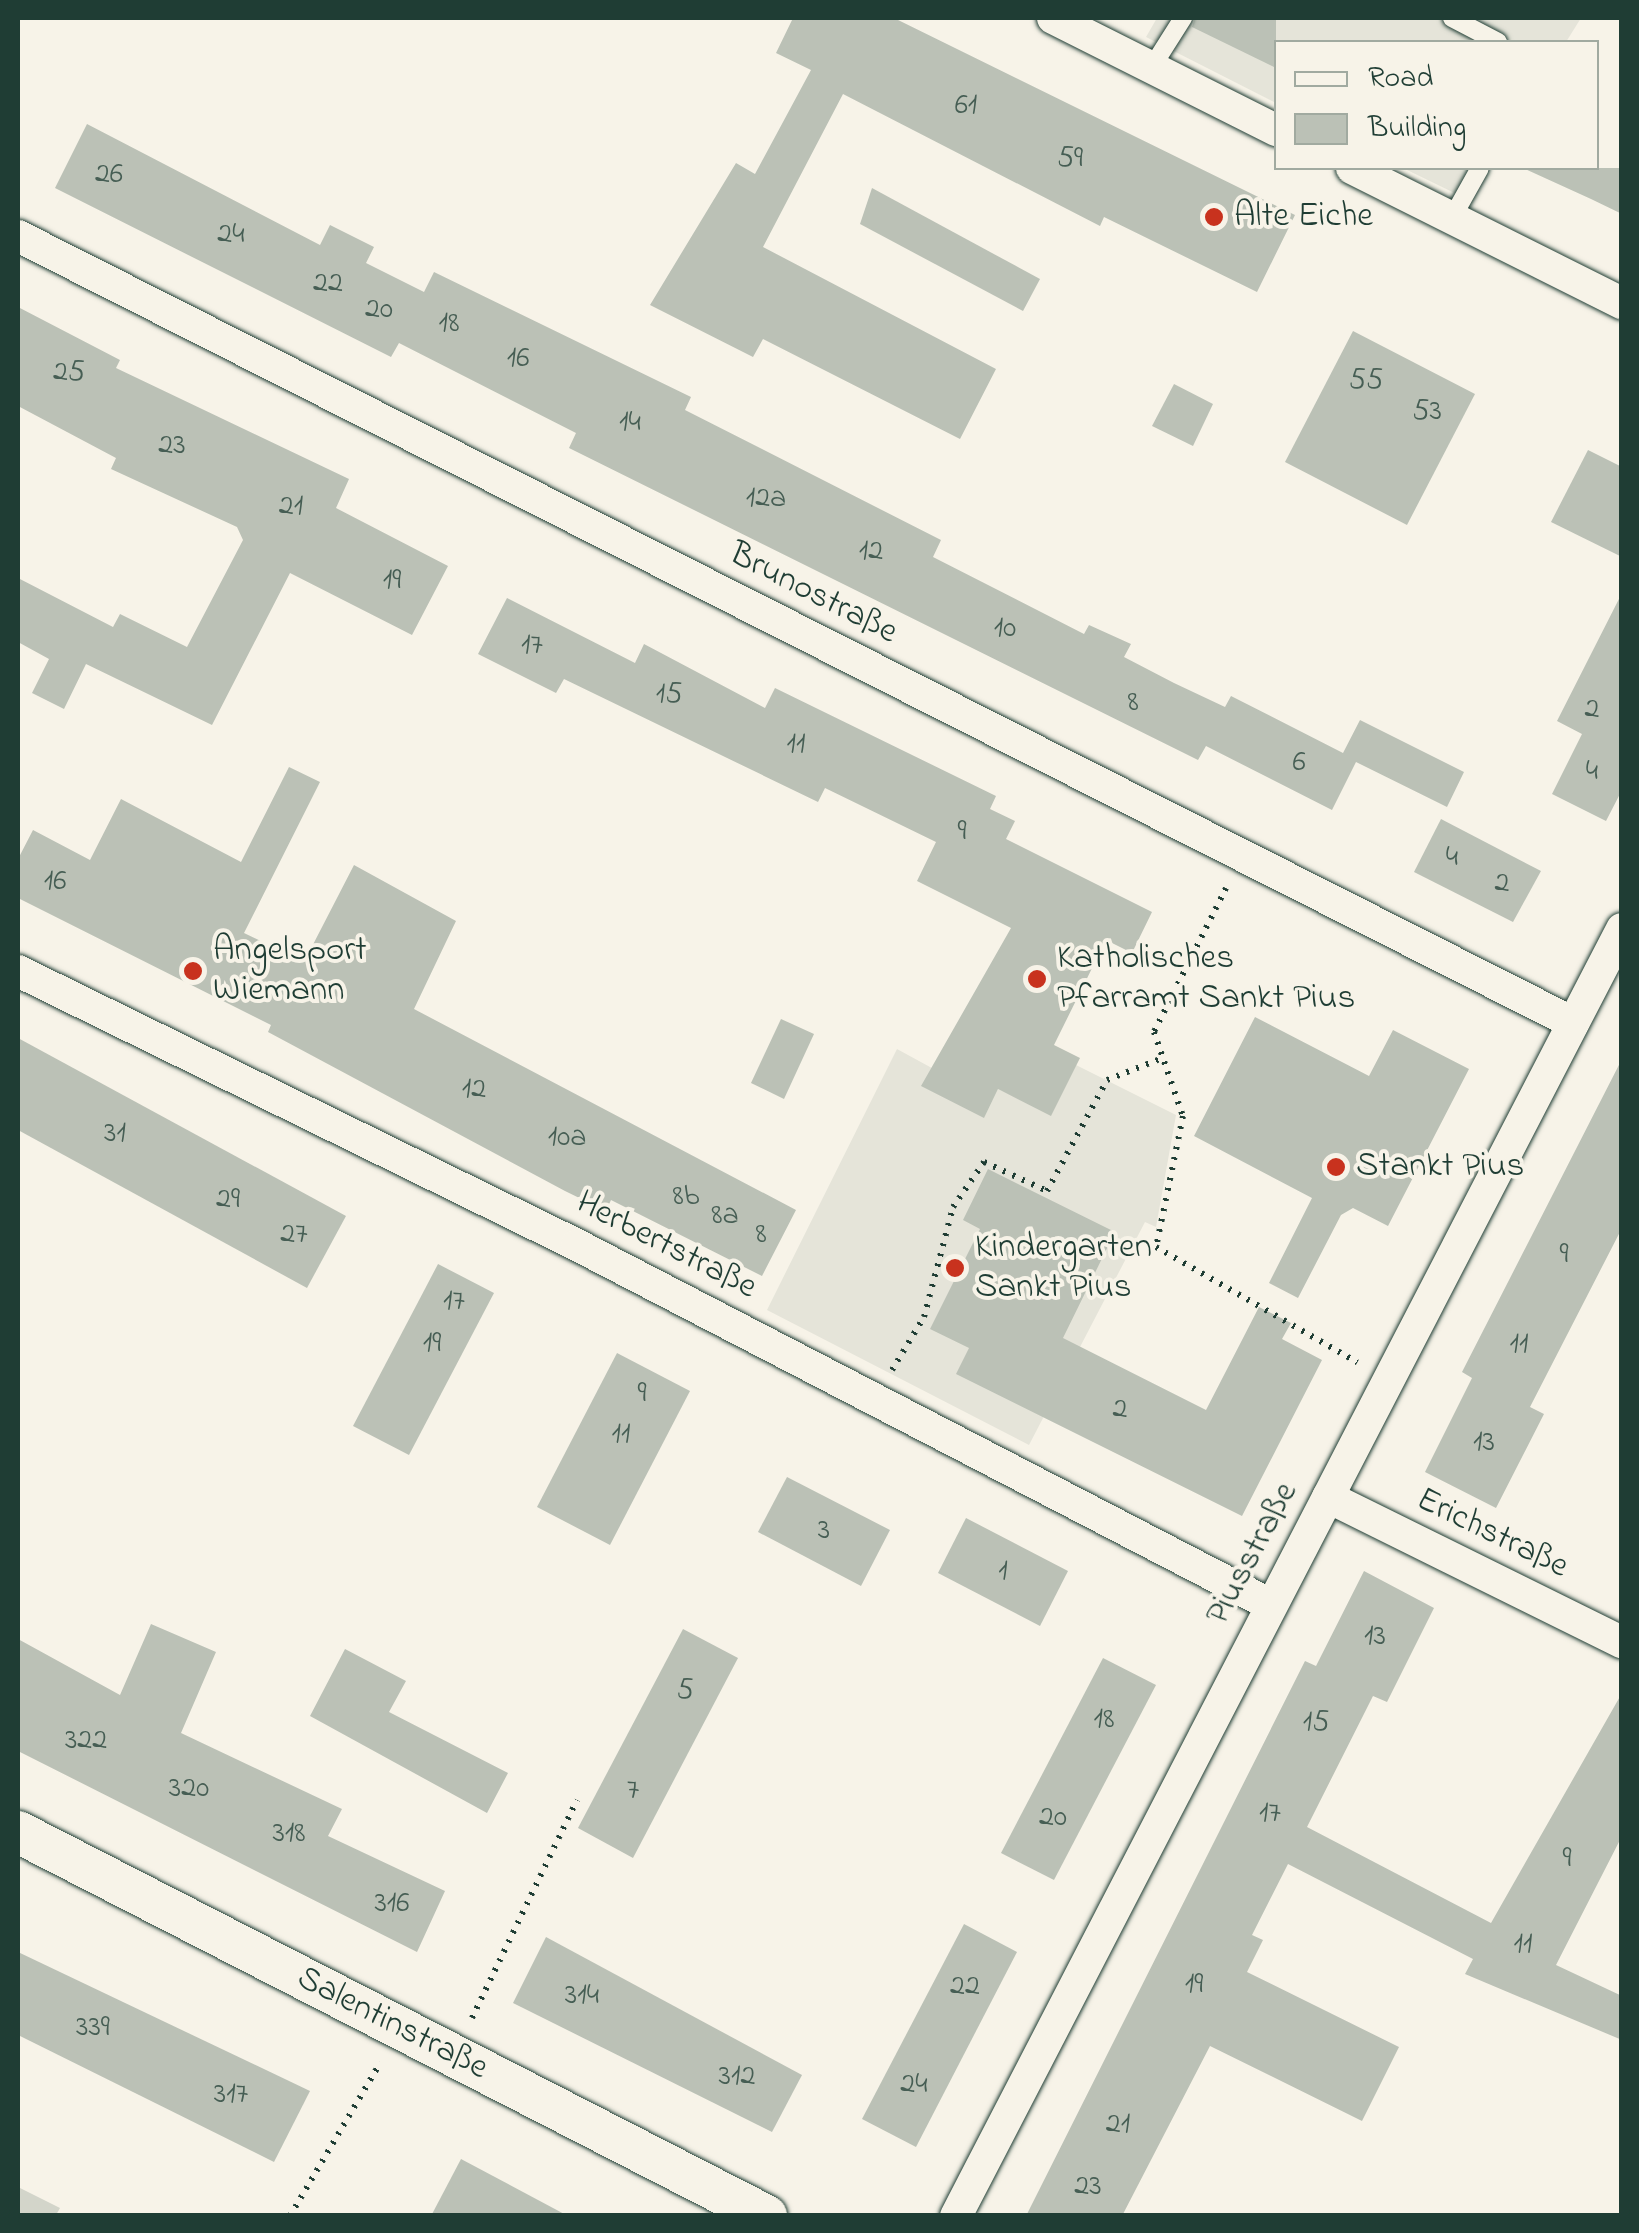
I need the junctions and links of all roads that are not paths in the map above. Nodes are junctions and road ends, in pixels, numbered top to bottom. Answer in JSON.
{"nodes":[{"id":1,"x":1052,"y":18,"type":"edge"},
{"id":2,"x":1183,"y":18,"type":"edge"},
{"id":3,"x":1452,"y":18,"type":"edge"},
{"id":4,"x":1494,"y":40,"type":"edge"},
{"id":5,"x":1152,"y":67,"type":"junction"},
{"id":6,"x":1274,"y":129,"type":"edge"},
{"id":7,"x":1356,"y":170,"type":"edge"},
{"id":8,"x":1479,"y":170,"type":"edge"},
{"id":9,"x":1452,"y":218,"type":"junction"},
{"id":10,"x":18,"y":236,"type":"edge"},
{"id":11,"x":1622,"y":303,"type":"edge"},
{"id":12,"x":1622,"y":929,"type":"edge"},
{"id":13,"x":18,"y":971,"type":"edge"},
{"id":14,"x":1573,"y":1023,"type":"junction"},
{"id":15,"x":1328,"y":1497,"type":"junction"},
{"id":16,"x":1271,"y":1605,"type":"junction"},
{"id":17,"x":1622,"y":1642,"type":"edge"},
{"id":18,"x":18,"y":1832,"type":"edge"},
{"id":19,"x":766,"y":2216,"type":"edge"},
{"id":20,"x":956,"y":2216,"type":"edge"}],
"edges":[{"from":1,"to":5,"type":"street"},
{"from":2,"to":5,"type":"lane"},
{"from":3,"to":4,"type":"lane"},
{"from":5,"to":6,"type":"street"},
{"from":7,"to":9,"type":"street"},
{"from":8,"to":9,"type":"lane"},
{"from":9,"to":11,"type":"street"},
{"from":10,"to":14,"type":"street","name":"Brunostraße"},
{"from":12,"to":14,"type":"street","name":"Piusstraße"},
{"from":13,"to":16,"type":"street","name":"Herbertstraße"},
{"from":14,"to":15,"type":"street","name":"Piusstraße"},
{"from":15,"to":16,"type":"street","name":"Piusstraße"},
{"from":15,"to":17,"type":"street","name":"Erichstraße"},
{"from":16,"to":20,"type":"street","name":"Piusstraße"},
{"from":18,"to":19,"type":"street","name":"Salentinstraße"}]}
